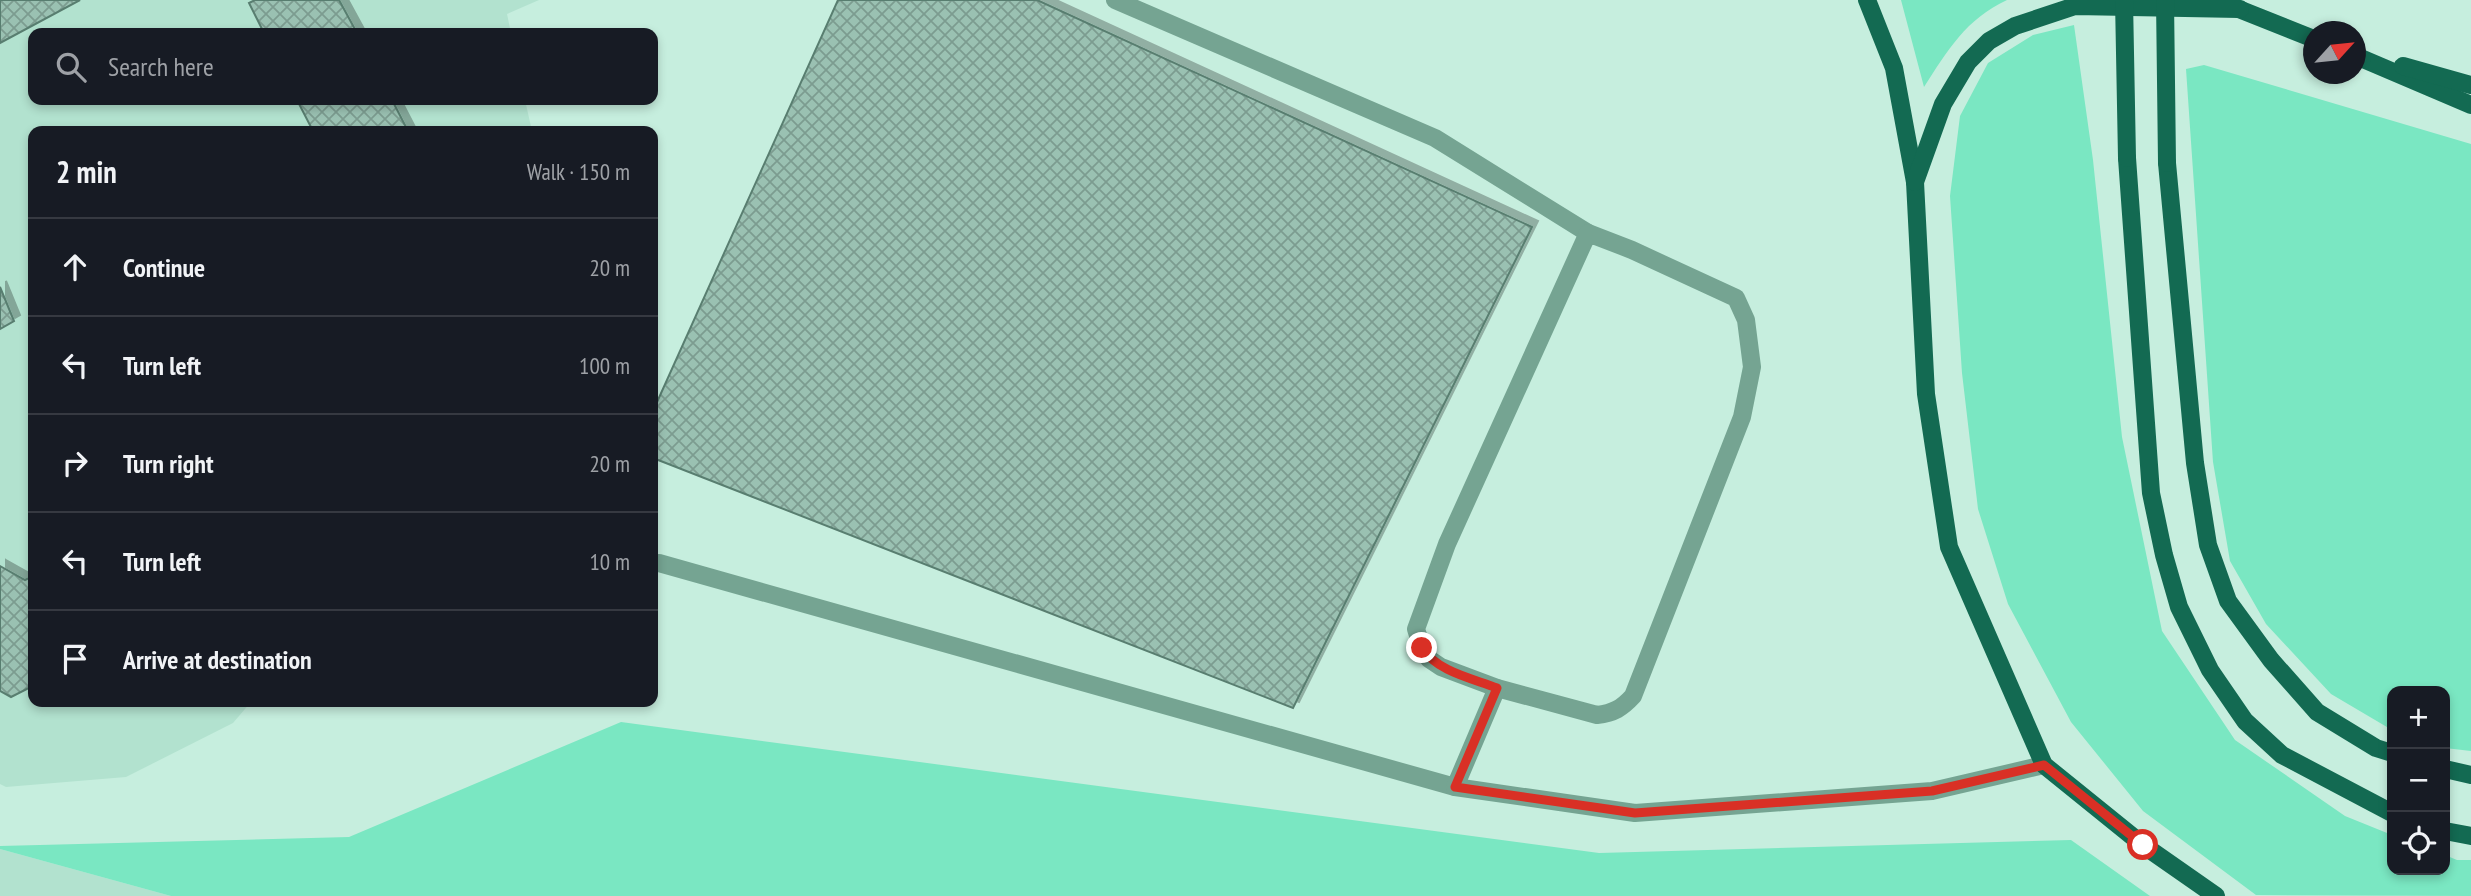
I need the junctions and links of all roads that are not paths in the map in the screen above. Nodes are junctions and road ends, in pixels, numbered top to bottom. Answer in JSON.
{"nodes":[{"id":1,"x":1115,"y":0,"type":"edge"},
{"id":2,"x":1867,"y":0,"type":"edge"},
{"id":3,"x":2124,"y":0,"type":"edge"},
{"id":4,"x":2165,"y":0,"type":"edge"},
{"id":5,"x":2210,"y":0,"type":"edge"},
{"id":6,"x":2240,"y":9,"type":"junction"},
{"id":7,"x":2303,"y":35,"type":"edge"},
{"id":8,"x":2366,"y":57,"type":"edge"},
{"id":9,"x":2366,"y":58,"type":"edge"},
{"id":10,"x":2471,"y":85,"type":"edge"},
{"id":11,"x":2471,"y":105,"type":"edge"},
{"id":12,"x":1915,"y":182,"type":"junction"},
{"id":13,"x":1588,"y":233,"type":"junction"},
{"id":14,"x":659,"y":563,"type":"dead end"},
{"id":15,"x":1497,"y":688,"type":"junction"},
{"id":16,"x":2387,"y":751,"type":"edge"},
{"id":17,"x":2044,"y":765,"type":"junction"},
{"id":18,"x":2450,"y":770,"type":"edge"},
{"id":19,"x":2471,"y":775,"type":"edge"},
{"id":20,"x":1455,"y":787,"type":"junction"},
{"id":21,"x":2390,"y":812,"type":"edge"},
{"id":22,"x":2450,"y":832,"type":"edge"},
{"id":23,"x":2471,"y":836,"type":"edge"},
{"id":24,"x":2216,"y":896,"type":"edge"}],
"edges":[{"from":1,"to":13,"type":"lane"},
{"from":2,"to":12,"type":"main road"},
{"from":3,"to":21,"type":"main road","bridge":true},
{"from":4,"to":16,"type":"main road","bridge":true},
{"from":5,"to":6,"type":"main road"},
{"from":6,"to":7,"type":"main road"},
{"from":6,"to":12,"type":"main road"},
{"from":8,"to":10,"type":"main road"},
{"from":9,"to":11,"type":"main road"},
{"from":12,"to":17,"type":"main road"},
{"from":13,"to":15,"type":"lane"},
{"from":13,"to":15,"type":"lane"},
{"from":14,"to":20,"type":"lane"},
{"from":15,"to":20,"type":"lane"},
{"from":17,"to":20,"type":"lane"},
{"from":17,"to":24,"type":"main road"},
{"from":18,"to":19,"type":"main road"},
{"from":22,"to":23,"type":"main road"}]}
